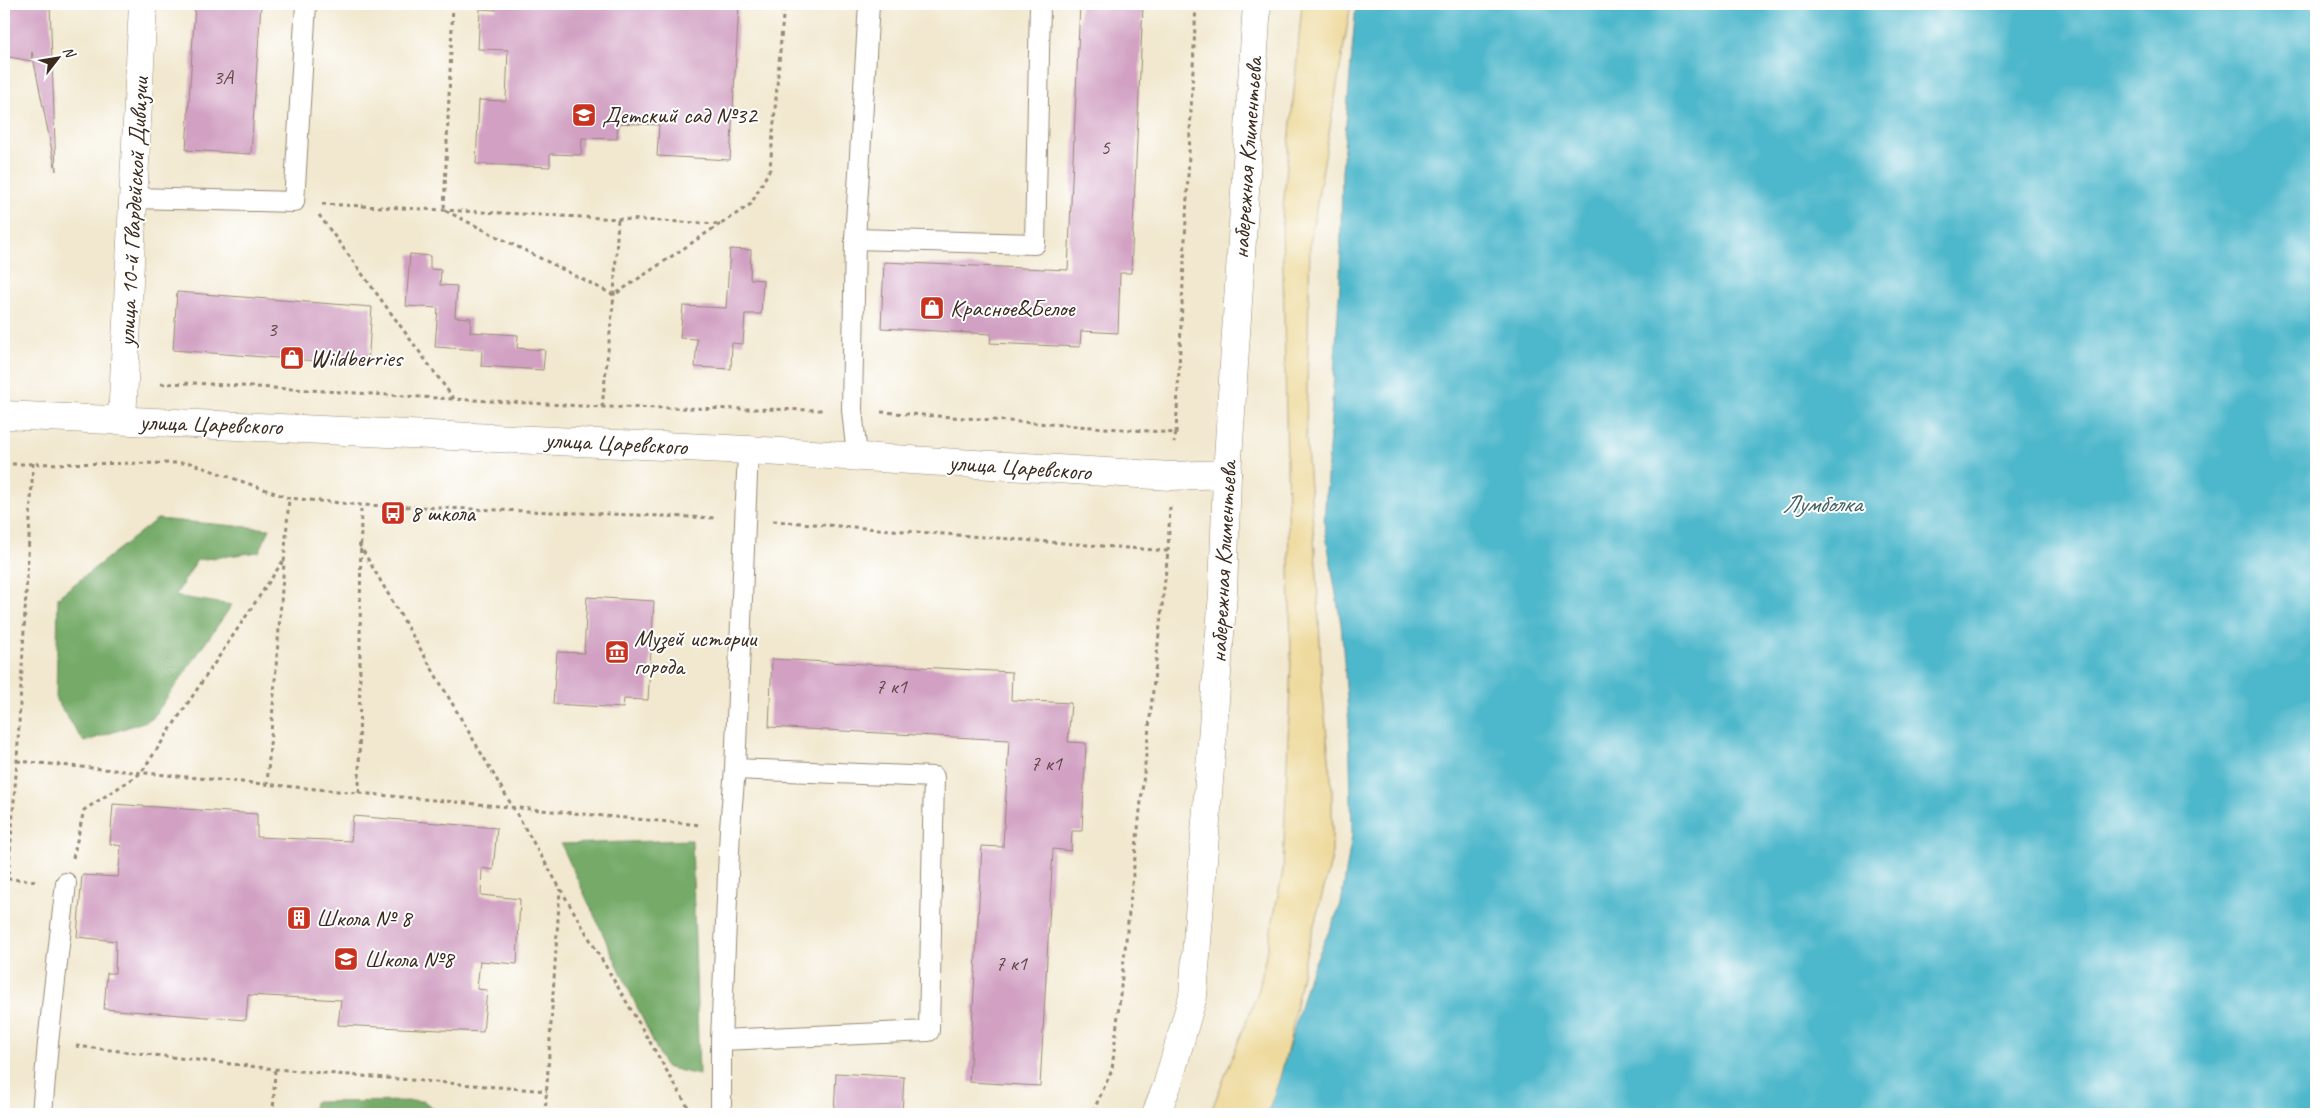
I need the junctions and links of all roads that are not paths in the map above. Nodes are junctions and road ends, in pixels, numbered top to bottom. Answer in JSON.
{"nodes":[{"id":1,"x":143,"y":4,"type":"edge"},
{"id":2,"x":306,"y":4,"type":"edge"},
{"id":3,"x":869,"y":4,"type":"edge"},
{"id":4,"x":1040,"y":4,"type":"edge"},
{"id":5,"x":1257,"y":4,"type":"edge"},
{"id":6,"x":133,"y":198,"type":"junction"},
{"id":7,"x":855,"y":239,"type":"junction"},
{"id":8,"x":4,"y":415,"type":"edge"},
{"id":9,"x":122,"y":420,"type":"junction"},
{"id":10,"x":748,"y":450,"type":"junction"},
{"id":11,"x":857,"y":456,"type":"junction"},
{"id":12,"x":1227,"y":474,"type":"junction"},
{"id":13,"x":735,"y":769,"type":"junction"},
{"id":14,"x":66,"y":883,"type":"road end"},
{"id":15,"x":721,"y":1040,"type":"junction"},
{"id":16,"x":42,"y":1114,"type":"edge"},
{"id":17,"x":721,"y":1114,"type":"edge"},
{"id":18,"x":1156,"y":1114,"type":"edge"}],
"edges":[{"from":1,"to":6,"type":"street","name":"улица 10-й Гвардейской Дивизии"},
{"from":2,"to":6,"type":"lane"},
{"from":3,"to":7,"type":"lane"},
{"from":4,"to":7,"type":"lane"},
{"from":5,"to":12,"type":"street","name":"набережная Климентьева"},
{"from":6,"to":9,"type":"street","name":"улица 10-й Гвардейской Дивизии"},
{"from":7,"to":11,"type":"lane"},
{"from":8,"to":9,"type":"street","name":"улица Царевского"},
{"from":9,"to":10,"type":"street","name":"улица Царевского"},
{"from":10,"to":11,"type":"street","name":"улица Царевского"},
{"from":10,"to":13,"type":"lane"},
{"from":11,"to":12,"type":"street","name":"улица Царевского"},
{"from":12,"to":18,"type":"street","name":"набережная Климентьева"},
{"from":13,"to":15,"type":"lane"},
{"from":13,"to":15,"type":"lane"},
{"from":14,"to":16,"type":"lane"},
{"from":15,"to":17,"type":"lane"}]}
